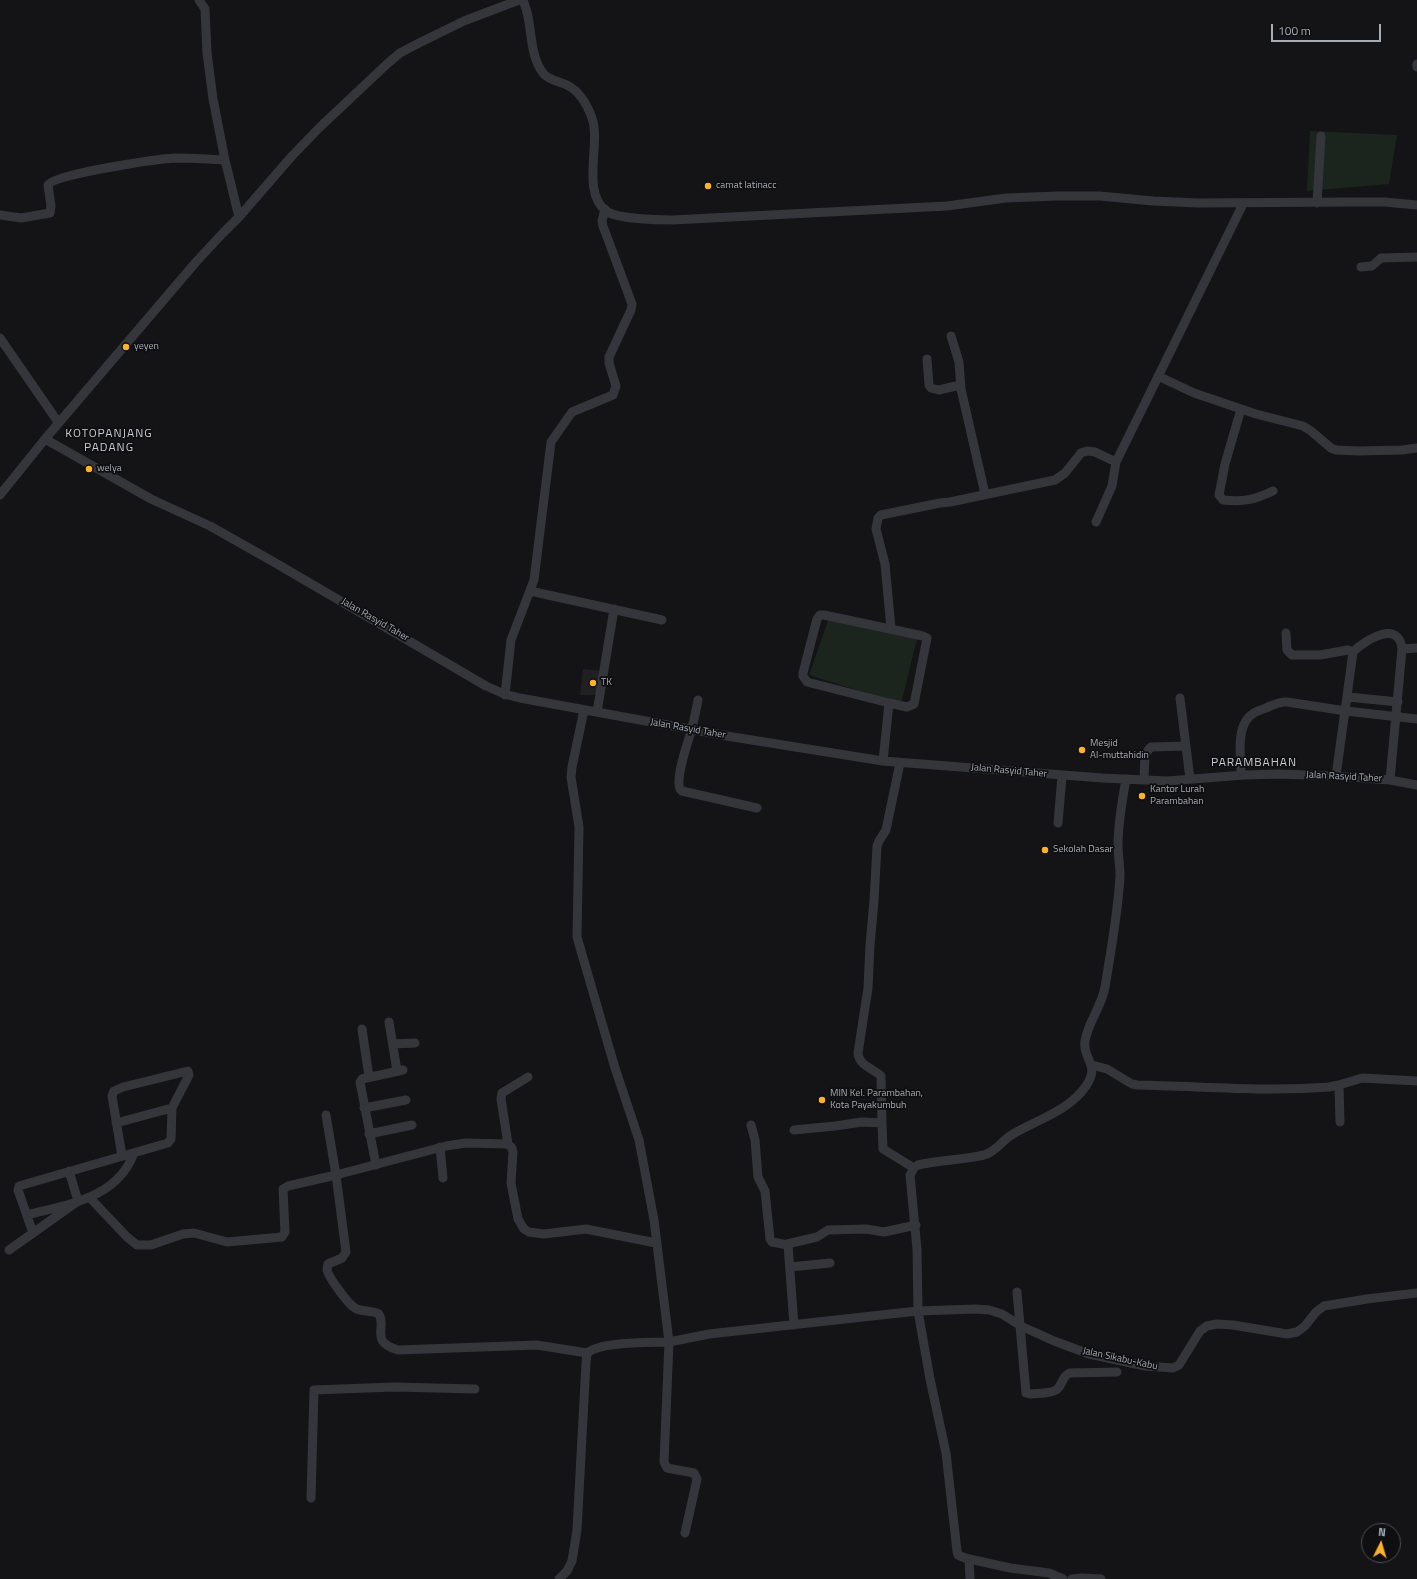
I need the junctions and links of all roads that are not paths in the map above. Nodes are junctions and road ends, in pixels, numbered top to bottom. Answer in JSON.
{"nodes":[{"id":1,"x":199,"y":0,"type":"edge"},
{"id":2,"x":519,"y":0,"type":"edge"},
{"id":3,"x":523,"y":0,"type":"edge"},
{"id":4,"x":1417,"y":64,"type":"edge"},
{"id":5,"x":1417,"y":67,"type":"edge"},
{"id":6,"x":1321,"y":136,"type":"dead end"},
{"id":7,"x":224,"y":160,"type":"junction"},
{"id":8,"x":1317,"y":203,"type":"junction"},
{"id":9,"x":1243,"y":204,"type":"junction"},
{"id":10,"x":1417,"y":205,"type":"edge"},
{"id":11,"x":605,"y":209,"type":"junction"},
{"id":12,"x":0,"y":215,"type":"edge"},
{"id":13,"x":239,"y":217,"type":"junction"},
{"id":14,"x":1417,"y":257,"type":"edge"},
{"id":15,"x":1361,"y":267,"type":"dead end"},
{"id":16,"x":951,"y":336,"type":"dead end"},
{"id":17,"x":0,"y":338,"type":"edge"},
{"id":18,"x":927,"y":359,"type":"dead end"},
{"id":19,"x":1158,"y":376,"type":"junction"},
{"id":20,"x":960,"y":385,"type":"junction"},
{"id":21,"x":1241,"y":409,"type":"junction"},
{"id":22,"x":58,"y":422,"type":"junction"},
{"id":23,"x":45,"y":439,"type":"junction"},
{"id":24,"x":1417,"y":448,"type":"edge"},
{"id":25,"x":1116,"y":462,"type":"junction"},
{"id":26,"x":1273,"y":491,"type":"dead end"},
{"id":27,"x":986,"y":494,"type":"junction"},
{"id":28,"x":0,"y":495,"type":"edge"},
{"id":29,"x":1096,"y":522,"type":"dead end"},
{"id":30,"x":530,"y":591,"type":"junction"},
{"id":31,"x":614,"y":609,"type":"junction"},
{"id":32,"x":662,"y":620,"type":"dead end"},
{"id":33,"x":891,"y":628,"type":"junction"},
{"id":34,"x":1286,"y":633,"type":"dead end"},
{"id":35,"x":1417,"y":648,"type":"edge"},
{"id":36,"x":1402,"y":649,"type":"junction"},
{"id":37,"x":1353,"y":652,"type":"junction"},
{"id":38,"x":505,"y":694,"type":"junction"},
{"id":39,"x":1348,"y":697,"type":"junction"},
{"id":40,"x":1180,"y":698,"type":"dead end"},
{"id":41,"x":698,"y":700,"type":"dead end"},
{"id":42,"x":1398,"y":702,"type":"junction"},
{"id":43,"x":890,"y":703,"type":"junction"},
{"id":44,"x":584,"y":710,"type":"junction"},
{"id":45,"x":1346,"y":711,"type":"junction"},
{"id":46,"x":597,"y":712,"type":"junction"},
{"id":47,"x":1397,"y":717,"type":"junction"},
{"id":48,"x":1417,"y":719,"type":"edge"},
{"id":49,"x":692,"y":730,"type":"junction"},
{"id":50,"x":1186,"y":746,"type":"junction"},
{"id":51,"x":883,"y":761,"type":"junction"},
{"id":52,"x":900,"y":763,"type":"junction"},
{"id":53,"x":1241,"y":775,"type":"junction"},
{"id":54,"x":1062,"y":776,"type":"junction"},
{"id":55,"x":1336,"y":776,"type":"junction"},
{"id":56,"x":1126,"y":779,"type":"junction"},
{"id":57,"x":1190,"y":779,"type":"junction"},
{"id":58,"x":1144,"y":780,"type":"junction"},
{"id":59,"x":1390,"y":780,"type":"junction"},
{"id":60,"x":1417,"y":785,"type":"edge"},
{"id":61,"x":757,"y":808,"type":"dead end"},
{"id":62,"x":1058,"y":823,"type":"dead end"},
{"id":63,"x":389,"y":1022,"type":"dead end"},
{"id":64,"x":362,"y":1030,"type":"dead end"},
{"id":65,"x":415,"y":1043,"type":"dead end"},
{"id":66,"x":393,"y":1044,"type":"junction"},
{"id":67,"x":1092,"y":1065,"type":"junction"},
{"id":68,"x":369,"y":1077,"type":"junction"},
{"id":69,"x":528,"y":1077,"type":"dead end"},
{"id":70,"x":1417,"y":1081,"type":"edge"},
{"id":71,"x":1339,"y":1086,"type":"junction"},
{"id":72,"x":406,"y":1100,"type":"dead end"},
{"id":73,"x":172,"y":1108,"type":"junction"},
{"id":74,"x":364,"y":1108,"type":"junction"},
{"id":75,"x":326,"y":1115,"type":"dead end"},
{"id":76,"x":1340,"y":1122,"type":"dead end"},
{"id":77,"x":116,"y":1123,"type":"junction"},
{"id":78,"x":882,"y":1123,"type":"junction"},
{"id":79,"x":412,"y":1125,"type":"dead end"},
{"id":80,"x":751,"y":1125,"type":"dead end"},
{"id":81,"x":794,"y":1130,"type":"dead end"},
{"id":82,"x":369,"y":1134,"type":"junction"},
{"id":83,"x":508,"y":1144,"type":"junction"},
{"id":84,"x":440,"y":1147,"type":"junction"},
{"id":85,"x":134,"y":1153,"type":"junction"},
{"id":86,"x":122,"y":1156,"type":"junction"},
{"id":87,"x":376,"y":1165,"type":"junction"},
{"id":88,"x":914,"y":1168,"type":"junction"},
{"id":89,"x":69,"y":1171,"type":"junction"},
{"id":90,"x":336,"y":1175,"type":"junction"},
{"id":91,"x":443,"y":1178,"type":"dead end"},
{"id":92,"x":90,"y":1198,"type":"junction"},
{"id":93,"x":78,"y":1201,"type":"junction"},
{"id":94,"x":27,"y":1215,"type":"junction"},
{"id":95,"x":916,"y":1225,"type":"junction"},
{"id":96,"x":33,"y":1232,"type":"junction"},
{"id":97,"x":656,"y":1243,"type":"junction"},
{"id":98,"x":787,"y":1244,"type":"junction"},
{"id":99,"x":9,"y":1250,"type":"dead end"},
{"id":100,"x":830,"y":1263,"type":"dead end"},
{"id":101,"x":790,"y":1267,"type":"junction"},
{"id":102,"x":1017,"y":1292,"type":"dead end"},
{"id":103,"x":1417,"y":1293,"type":"edge"},
{"id":104,"x":918,"y":1311,"type":"junction"},
{"id":105,"x":794,"y":1325,"type":"junction"},
{"id":106,"x":1021,"y":1326,"type":"junction"},
{"id":107,"x":669,"y":1342,"type":"junction"},
{"id":108,"x":587,"y":1353,"type":"junction"},
{"id":109,"x":1117,"y":1372,"type":"dead end"},
{"id":110,"x":475,"y":1389,"type":"dead end"},
{"id":111,"x":311,"y":1498,"type":"dead end"},
{"id":112,"x":684,"y":1533,"type":"dead end"},
{"id":113,"x":969,"y":1559,"type":"junction"},
{"id":114,"x":559,"y":1579,"type":"edge"},
{"id":115,"x":970,"y":1579,"type":"edge"},
{"id":116,"x":1063,"y":1579,"type":"edge"},
{"id":117,"x":1072,"y":1579,"type":"edge"},
{"id":118,"x":1101,"y":1579,"type":"edge"}],
"edges":[{"from":1,"to":7,"type":"street"},
{"from":2,"to":13,"type":"street"},
{"from":3,"to":11,"type":"street"},
{"from":4,"to":5,"type":"street"},
{"from":6,"to":8,"type":"street"},
{"from":7,"to":12,"type":"street"},
{"from":7,"to":13,"type":"street"},
{"from":8,"to":9,"type":"street"},
{"from":8,"to":10,"type":"street"},
{"from":9,"to":11,"type":"street"},
{"from":9,"to":19,"type":"street"},
{"from":11,"to":30,"type":"street"},
{"from":13,"to":22,"type":"street"},
{"from":14,"to":15,"type":"street"},
{"from":16,"to":20,"type":"street"},
{"from":17,"to":22,"type":"street"},
{"from":18,"to":20,"type":"street"},
{"from":19,"to":21,"type":"street"},
{"from":19,"to":25,"type":"street"},
{"from":20,"to":27,"type":"street"},
{"from":21,"to":24,"type":"street"},
{"from":21,"to":26,"type":"street"},
{"from":22,"to":23,"type":"street"},
{"from":23,"to":28,"type":"street"},
{"from":23,"to":38,"type":"street","name":"Jalan Rasyid Taher"},
{"from":25,"to":27,"type":"street"},
{"from":25,"to":29,"type":"street"},
{"from":27,"to":33,"type":"street"},
{"from":30,"to":31,"type":"street"},
{"from":30,"to":38,"type":"street"},
{"from":31,"to":32,"type":"street"},
{"from":31,"to":46,"type":"street"},
{"from":33,"to":43,"type":"street"},
{"from":33,"to":43,"type":"street"},
{"from":34,"to":37,"type":"street"},
{"from":35,"to":36,"type":"street"},
{"from":36,"to":37,"type":"street"},
{"from":36,"to":42,"type":"street"},
{"from":37,"to":39,"type":"street"},
{"from":38,"to":44,"type":"street","name":"Jalan Rasyid Taher"},
{"from":39,"to":42,"type":"street"},
{"from":39,"to":45,"type":"street"},
{"from":40,"to":50,"type":"street"},
{"from":41,"to":49,"type":"street"},
{"from":42,"to":47,"type":"street"},
{"from":43,"to":51,"type":"street"},
{"from":44,"to":46,"type":"street","name":"Jalan Rasyid Taher"},
{"from":44,"to":97,"type":"street"},
{"from":45,"to":47,"type":"street"},
{"from":45,"to":53,"type":"street"},
{"from":45,"to":55,"type":"street"},
{"from":46,"to":49,"type":"street","name":"Jalan Rasyid Taher"},
{"from":47,"to":48,"type":"street"},
{"from":47,"to":59,"type":"street"},
{"from":49,"to":51,"type":"street","name":"Jalan Rasyid Taher"},
{"from":49,"to":61,"type":"street"},
{"from":50,"to":57,"type":"street"},
{"from":50,"to":58,"type":"street"},
{"from":51,"to":52,"type":"street","name":"Jalan Rasyid Taher"},
{"from":52,"to":54,"type":"street","name":"Jalan Rasyid Taher"},
{"from":52,"to":78,"type":"street"},
{"from":53,"to":55,"type":"street","name":"Jalan Rasyid Taher"},
{"from":53,"to":57,"type":"street","name":"Jalan Rasyid Taher"},
{"from":54,"to":56,"type":"street","name":"Jalan Rasyid Taher"},
{"from":54,"to":62,"type":"street"},
{"from":55,"to":59,"type":"street","name":"Jalan Rasyid Taher"},
{"from":56,"to":58,"type":"street","name":"Jalan Rasyid Taher"},
{"from":56,"to":67,"type":"street"},
{"from":57,"to":58,"type":"street","name":"Jalan Rasyid Taher"},
{"from":59,"to":60,"type":"street","name":"Jalan Rasyid Taher"},
{"from":63,"to":66,"type":"street"},
{"from":64,"to":68,"type":"street"},
{"from":65,"to":66,"type":"street"},
{"from":66,"to":68,"type":"street"},
{"from":67,"to":71,"type":"street"},
{"from":67,"to":88,"type":"street"},
{"from":68,"to":74,"type":"street"},
{"from":69,"to":83,"type":"street"},
{"from":70,"to":71,"type":"street"},
{"from":71,"to":76,"type":"street"},
{"from":72,"to":74,"type":"street"},
{"from":73,"to":77,"type":"street"},
{"from":73,"to":77,"type":"street"},
{"from":73,"to":85,"type":"street"},
{"from":74,"to":82,"type":"street"},
{"from":75,"to":90,"type":"street"},
{"from":77,"to":86,"type":"street"},
{"from":78,"to":81,"type":"street"},
{"from":78,"to":88,"type":"street"},
{"from":79,"to":82,"type":"street"},
{"from":80,"to":98,"type":"street"},
{"from":82,"to":87,"type":"street"},
{"from":83,"to":84,"type":"street"},
{"from":83,"to":97,"type":"street"},
{"from":84,"to":87,"type":"street"},
{"from":84,"to":91,"type":"street"},
{"from":85,"to":86,"type":"street"},
{"from":85,"to":92,"type":"street"},
{"from":86,"to":89,"type":"street"},
{"from":87,"to":90,"type":"street"},
{"from":88,"to":95,"type":"street"},
{"from":89,"to":93,"type":"street"},
{"from":89,"to":94,"type":"street"},
{"from":90,"to":92,"type":"street"},
{"from":90,"to":108,"type":"street"},
{"from":92,"to":93,"type":"street"},
{"from":93,"to":94,"type":"street"},
{"from":93,"to":96,"type":"street"},
{"from":94,"to":96,"type":"street"},
{"from":95,"to":98,"type":"street"},
{"from":95,"to":104,"type":"street"},
{"from":96,"to":99,"type":"street"},
{"from":97,"to":107,"type":"street"},
{"from":98,"to":101,"type":"street"},
{"from":100,"to":101,"type":"street"},
{"from":101,"to":105,"type":"street"},
{"from":102,"to":106,"type":"street"},
{"from":103,"to":106,"type":"street","name":"Jalan Sikabu-Kabu"},
{"from":104,"to":105,"type":"street","name":"Jalan Sikabu-Kabu"},
{"from":104,"to":106,"type":"street","name":"Jalan Sikabu-Kabu"},
{"from":104,"to":113,"type":"street"},
{"from":105,"to":107,"type":"street","name":"Jalan Sikabu-Kabu"},
{"from":106,"to":109,"type":"street"},
{"from":107,"to":108,"type":"street","name":"Jalan Sikabu-Kabu"},
{"from":107,"to":112,"type":"street"},
{"from":108,"to":114,"type":"street"},
{"from":110,"to":111,"type":"street"},
{"from":113,"to":115,"type":"street"},
{"from":113,"to":116,"type":"street"},
{"from":117,"to":118,"type":"street"}]}
